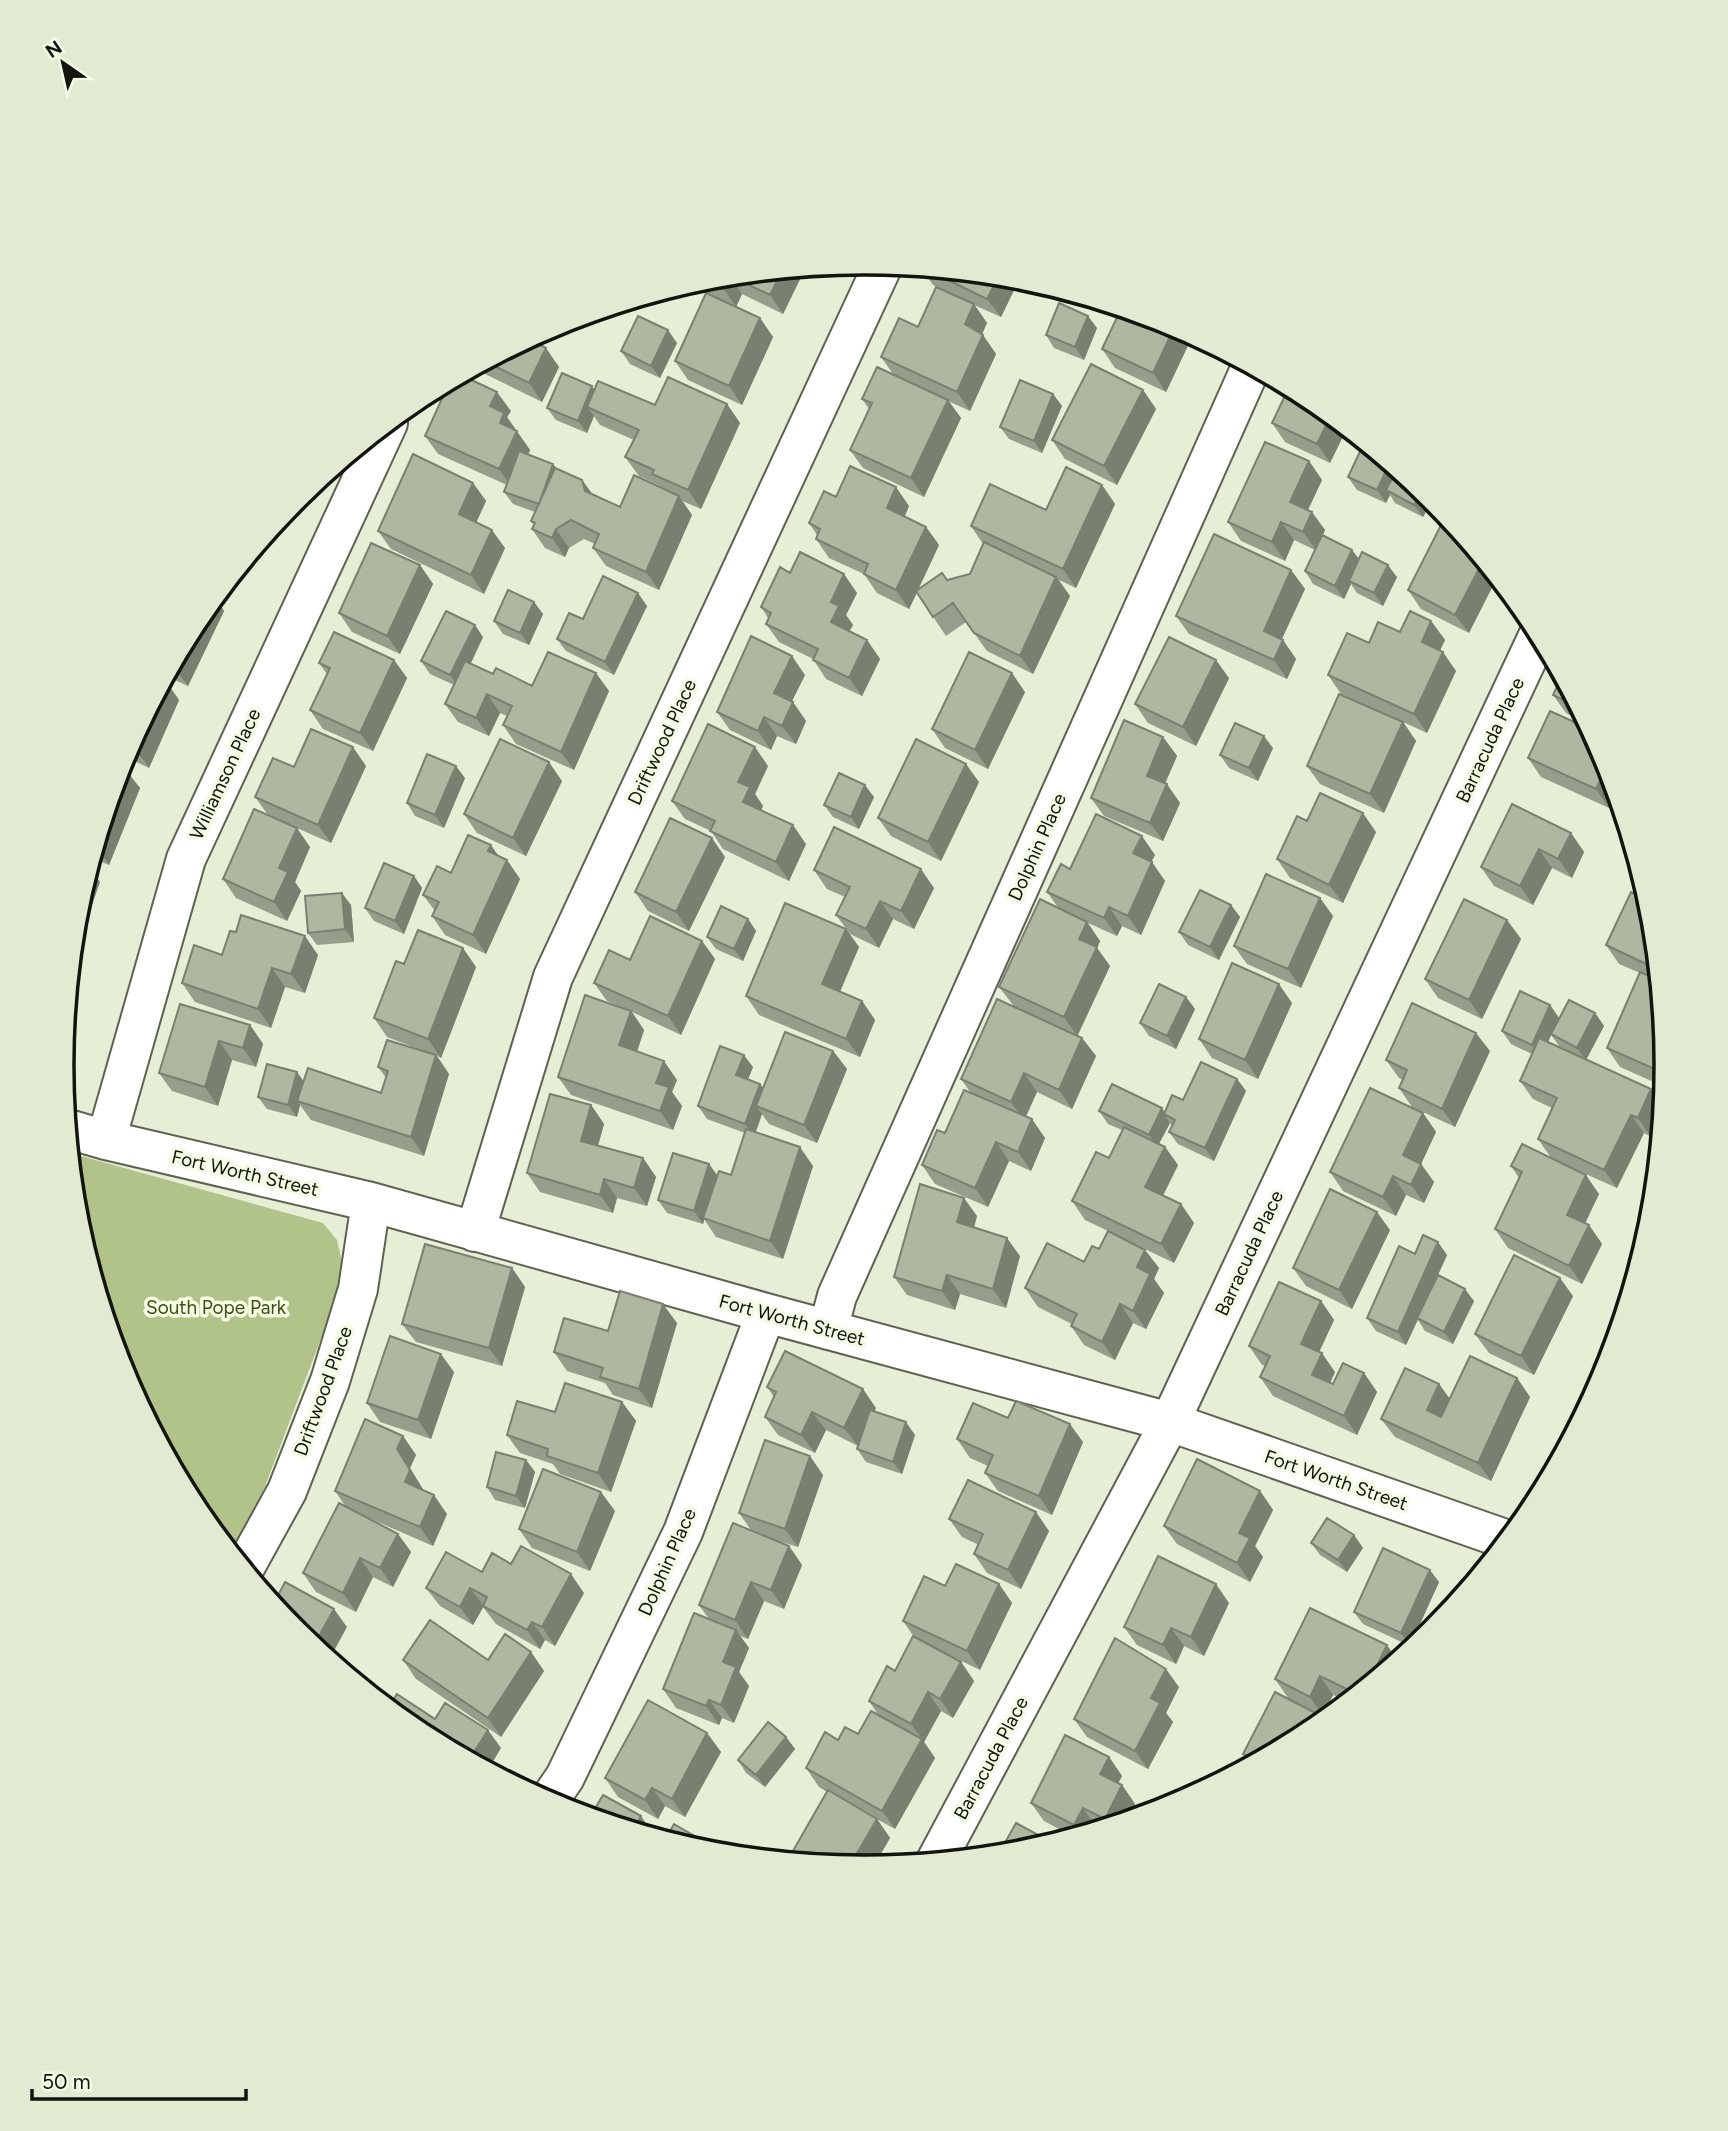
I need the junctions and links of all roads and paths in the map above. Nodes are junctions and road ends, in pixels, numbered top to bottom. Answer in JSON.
{"nodes":[{"id":1,"x":878,"y":276,"type":"edge"},
{"id":2,"x":1247,"y":375,"type":"edge"},
{"id":3,"x":378,"y":442,"type":"edge"},
{"id":4,"x":1534,"y":646,"type":"edge"},
{"id":5,"x":76,"y":1131,"type":"edge"},
{"id":6,"x":106,"y":1140,"type":"junction"},
{"id":7,"x":371,"y":1202,"type":"junction"},
{"id":8,"x":475,"y":1232,"type":"junction"},
{"id":9,"x":766,"y":1313,"type":"junction"},
{"id":10,"x":828,"y":1330,"type":"junction"},
{"id":11,"x":1170,"y":1422,"type":"junction"},
{"id":12,"x":1498,"y":1537,"type":"edge"},
{"id":13,"x":248,"y":1561,"type":"edge"},
{"id":14,"x":554,"y":1793,"type":"edge"},
{"id":15,"x":941,"y":1852,"type":"edge"}],
"edges":[{"from":1,"to":8,"type":"street","name":"Driftwood Place"},
{"from":2,"to":10,"type":"street","name":"Dolphin Place"},
{"from":3,"to":6,"type":"street","name":"Williamson Place"},
{"from":4,"to":11,"type":"street","name":"Barracuda Place"},
{"from":5,"to":6,"type":"street","name":"Fort Worth Street"},
{"from":6,"to":7,"type":"street","name":"Fort Worth Street"},
{"from":7,"to":8,"type":"street","name":"Fort Worth Street"},
{"from":7,"to":13,"type":"street","name":"Driftwood Place"},
{"from":8,"to":9,"type":"street","name":"Fort Worth Street"},
{"from":9,"to":10,"type":"street","name":"Fort Worth Street"},
{"from":9,"to":14,"type":"street","name":"Dolphin Place"},
{"from":10,"to":11,"type":"street","name":"Fort Worth Street"},
{"from":11,"to":12,"type":"street","name":"Fort Worth Street"},
{"from":11,"to":15,"type":"street","name":"Barracuda Place"}]}
